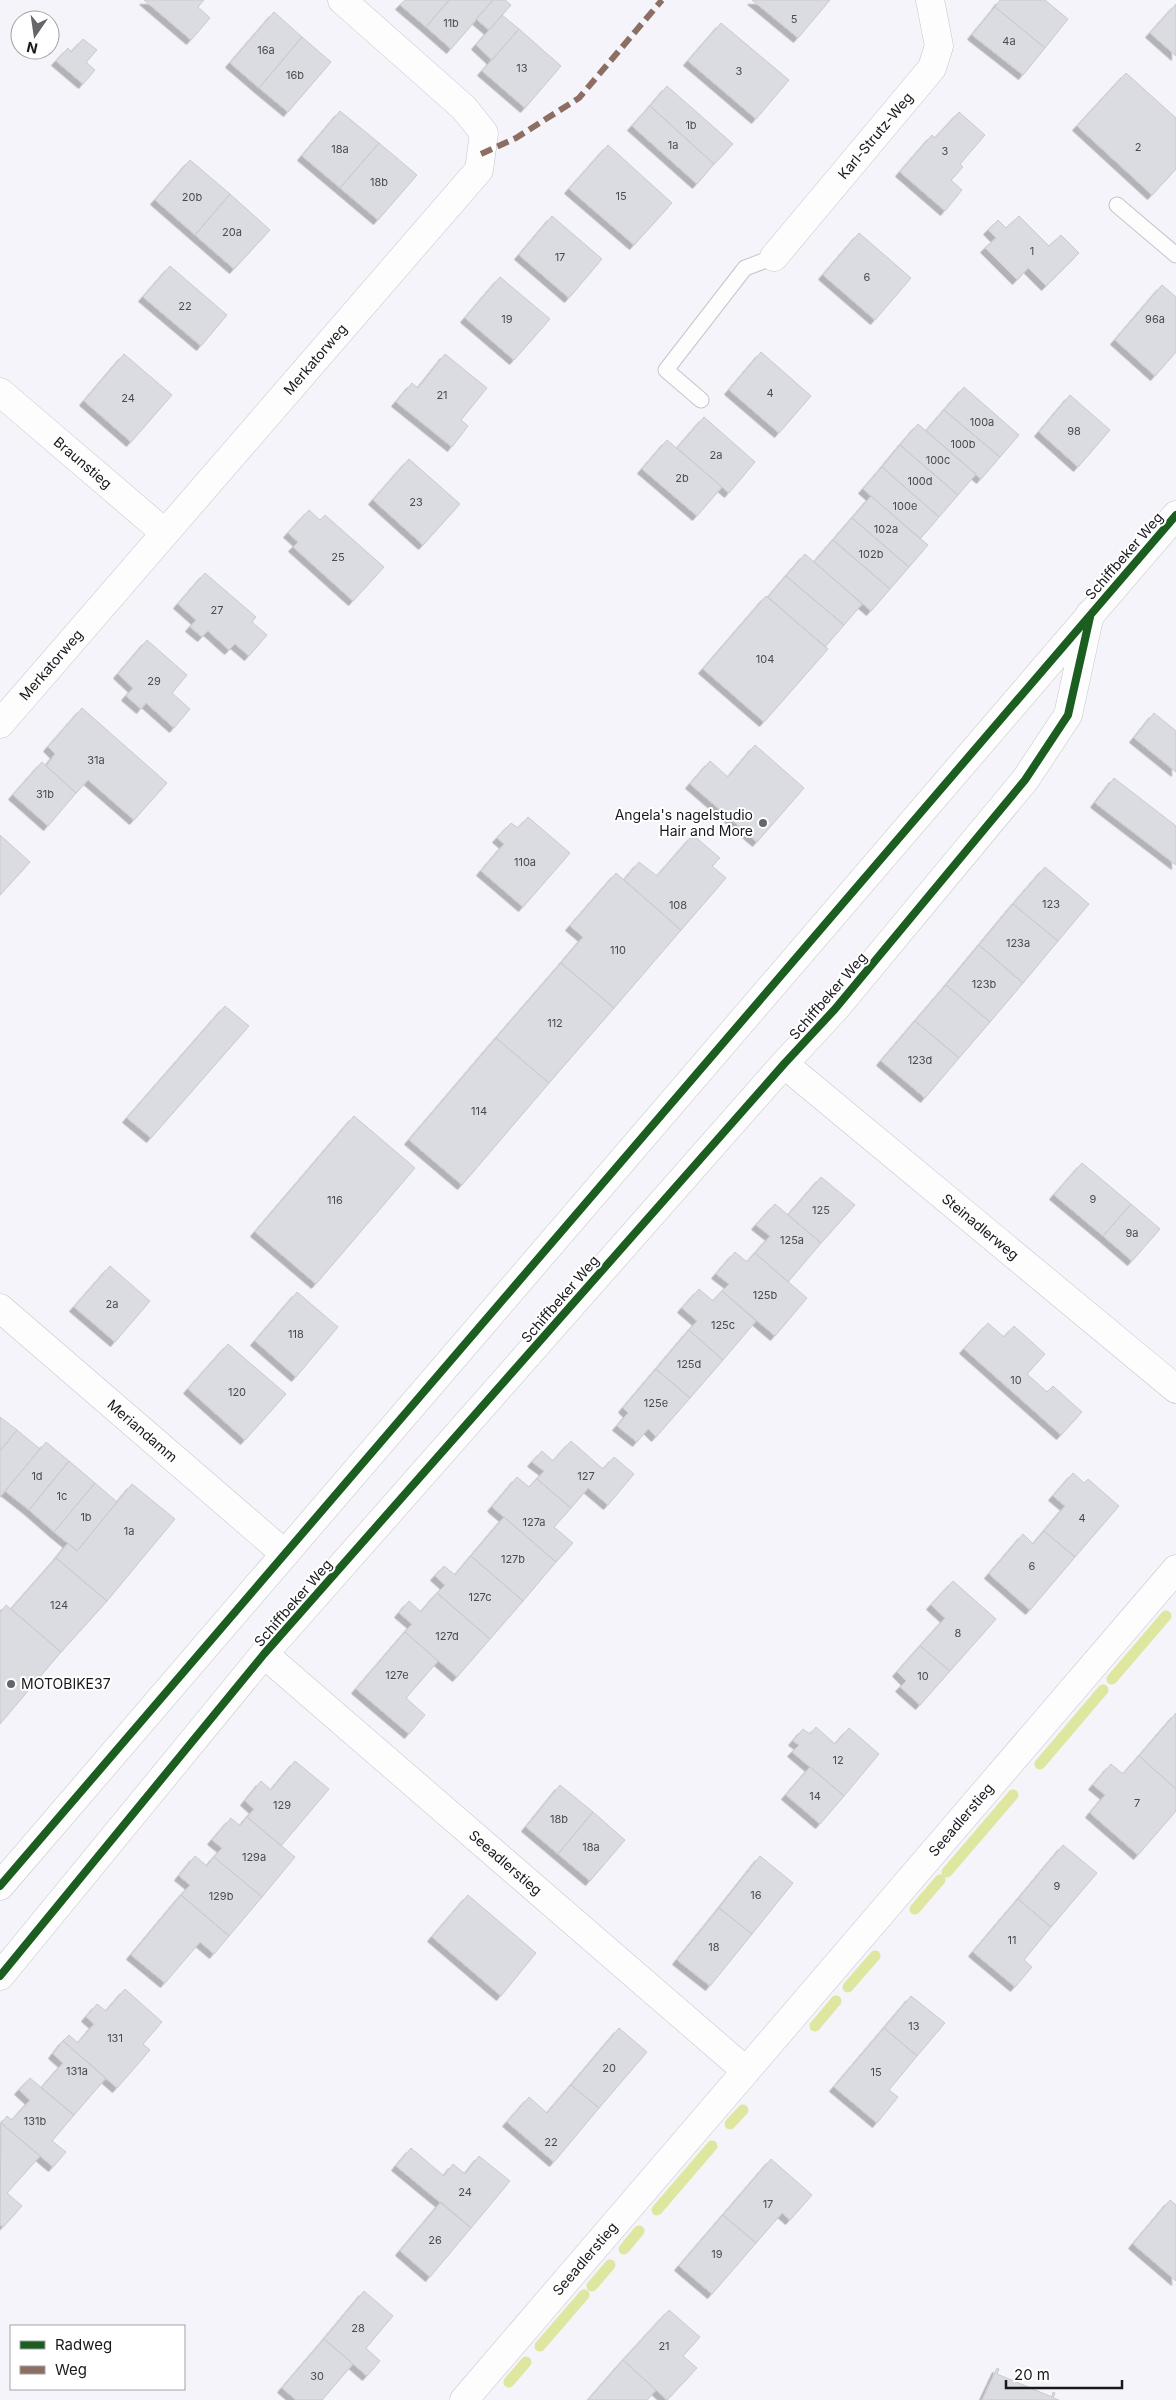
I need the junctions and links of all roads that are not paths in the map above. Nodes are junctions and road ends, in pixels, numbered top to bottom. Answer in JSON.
{"nodes":[{"id":1,"x":342,"y":0,"type":"edge"},
{"id":2,"x":930,"y":0,"type":"edge"},
{"id":3,"x":1117,"y":205,"type":"dead end"},
{"id":4,"x":1176,"y":255,"type":"edge"},
{"id":5,"x":774,"y":257,"type":"joint"},
{"id":6,"x":0,"y":392,"type":"edge"},
{"id":7,"x":701,"y":400,"type":"dead end"},
{"id":8,"x":1176,"y":514,"type":"edge"},
{"id":9,"x":165,"y":533,"type":"junction"},
{"id":10,"x":1090,"y":614,"type":"junction"},
{"id":11,"x":0,"y":724,"type":"edge"},
{"id":12,"x":784,"y":1064,"type":"junction"},
{"id":13,"x":0,"y":1308,"type":"edge"},
{"id":14,"x":1176,"y":1390,"type":"edge"},
{"id":15,"x":285,"y":1554,"type":"junction"},
{"id":16,"x":1176,"y":1569,"type":"edge"},
{"id":17,"x":264,"y":1654,"type":"junction"},
{"id":18,"x":0,"y":1886,"type":"edge"},
{"id":19,"x":0,"y":1976,"type":"edge"},
{"id":20,"x":745,"y":2070,"type":"junction"},
{"id":21,"x":464,"y":2400,"type":"edge"}],
"edges":[{"from":1,"to":9,"type":"street","name":"Merkatorweg"},
{"from":2,"to":5,"type":"street","name":"Karl-Strutz-Weg"},
{"from":3,"to":4,"type":"lane"},
{"from":5,"to":7,"type":"lane"},
{"from":6,"to":9,"type":"street","name":"Braunstieg"},
{"from":8,"to":10,"type":"street","name":"Schiffbeker Weg"},
{"from":9,"to":11,"type":"street","name":"Merkatorweg"},
{"from":10,"to":12,"type":"street","name":"Schiffbeker Weg"},
{"from":10,"to":15,"type":"street","name":"Schiffbeker Weg"},
{"from":12,"to":14,"type":"street","name":"Steinadlerweg"},
{"from":12,"to":17,"type":"street","name":"Schiffbeker Weg"},
{"from":13,"to":15,"type":"street","name":"Meriandamm"},
{"from":15,"to":18,"type":"street","name":"Schiffbeker Weg"},
{"from":16,"to":20,"type":"street","name":"Seeadlerstieg"},
{"from":17,"to":19,"type":"street","name":"Schiffbeker Weg"},
{"from":17,"to":20,"type":"street","name":"Seeadlerstieg"},
{"from":20,"to":21,"type":"street","name":"Seeadlerstieg"}]}
